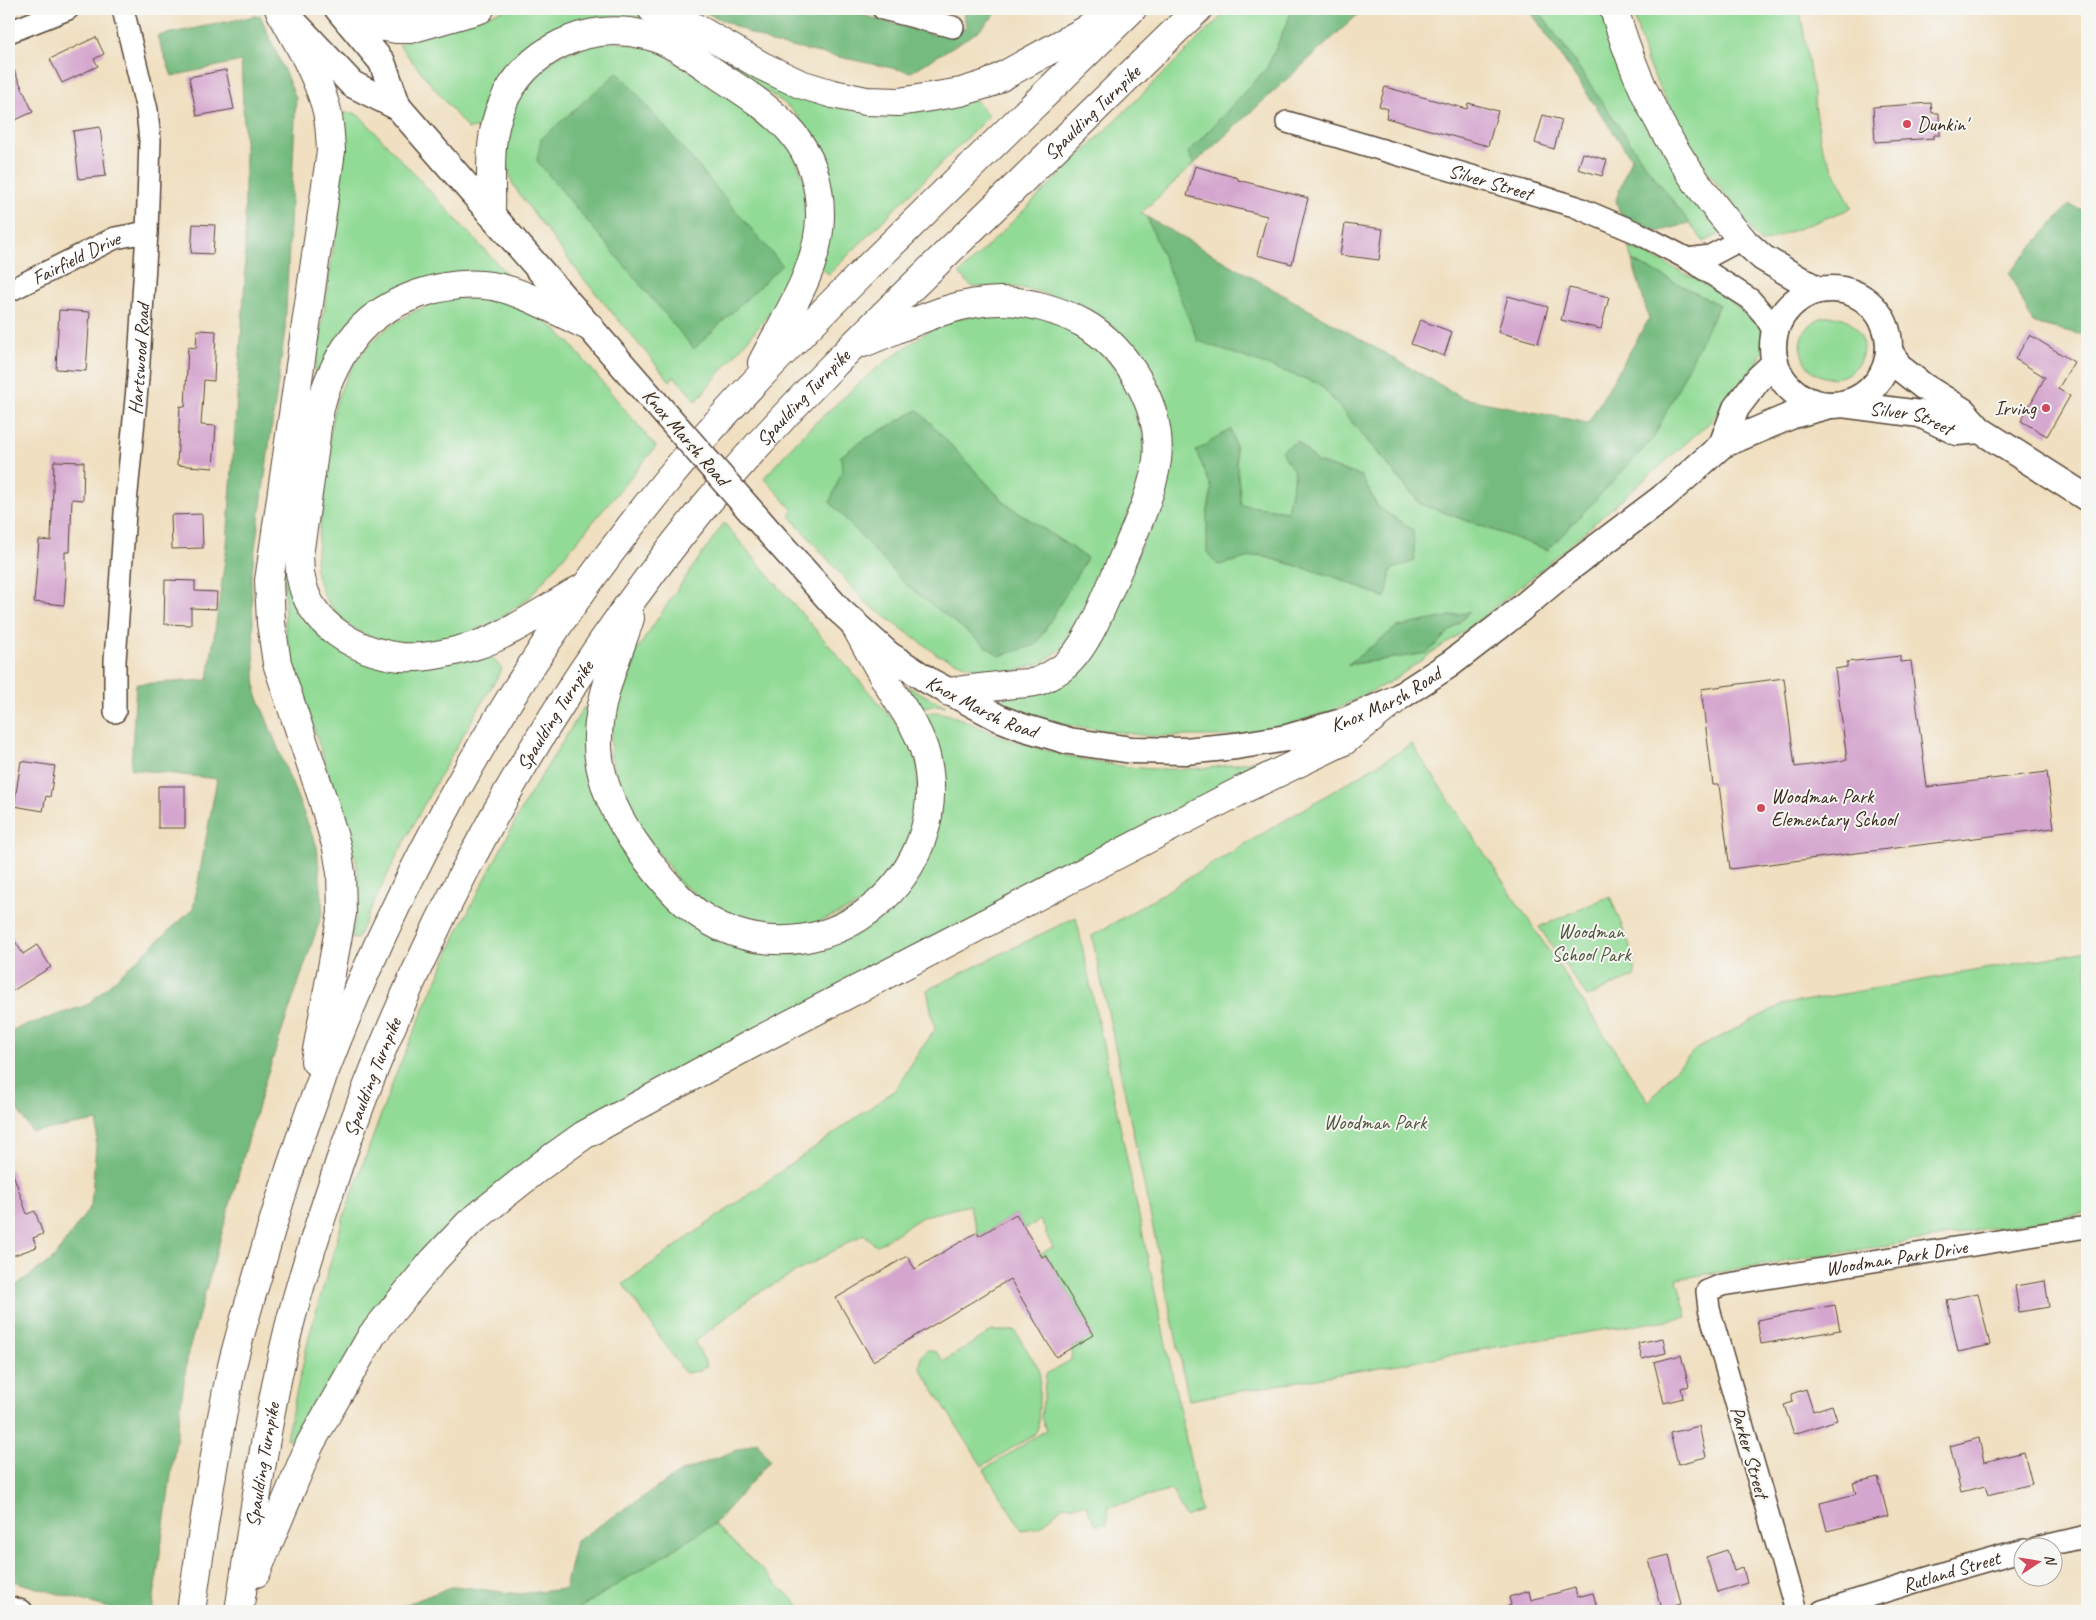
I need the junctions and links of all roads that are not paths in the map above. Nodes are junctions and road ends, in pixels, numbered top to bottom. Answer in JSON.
{"nodes":[{"id":1,"x":68,"y":9,"type":"edge"},
{"id":2,"x":123,"y":9,"type":"edge"},
{"id":3,"x":280,"y":9,"type":"edge"},
{"id":4,"x":480,"y":9,"type":"edge"},
{"id":5,"x":652,"y":9,"type":"edge"},
{"id":6,"x":882,"y":9,"type":"edge"},
{"id":7,"x":1125,"y":9,"type":"edge"},
{"id":8,"x":1132,"y":9,"type":"edge"},
{"id":9,"x":1198,"y":9,"type":"edge"},
{"id":10,"x":1614,"y":9,"type":"edge"},
{"id":11,"x":343,"y":15,"type":"edge"},
{"id":12,"x":953,"y":27,"type":"dead end"},
{"id":13,"x":9,"y":32,"type":"edge"},
{"id":14,"x":398,"y":107,"type":"junction"},
{"id":15,"x":1287,"y":122,"type":"dead end"},
{"id":16,"x":491,"y":213,"type":"junction"},
{"id":17,"x":147,"y":232,"type":"junction"},
{"id":18,"x":1742,"y":239,"type":"junction"},
{"id":19,"x":1688,"y":259,"type":"junction"},
{"id":20,"x":1818,"y":290,"type":"junction"},
{"id":21,"x":9,"y":291,"type":"edge"},
{"id":22,"x":590,"y":327,"type":"junction"},
{"id":23,"x":1775,"y":332,"type":"junction"},
{"id":24,"x":852,"y":347,"type":"junction"},
{"id":25,"x":1889,"y":351,"type":"junction"},
{"id":26,"x":1775,"y":363,"type":"junction"},
{"id":27,"x":749,"y":386,"type":"junction"},
{"id":28,"x":1836,"y":404,"type":"junction"},
{"id":29,"x":1980,"y":430,"type":"junction"},
{"id":30,"x":1722,"y":446,"type":"junction"},
{"id":31,"x":2087,"y":498,"type":"edge"},
{"id":32,"x":586,"y":586,"type":"junction"},
{"id":33,"x":639,"y":592,"type":"junction"},
{"id":34,"x":853,"y":622,"type":"junction"},
{"id":35,"x":949,"y":692,"type":"junction"},
{"id":36,"x":1396,"y":699,"type":"junction"},
{"id":37,"x":115,"y":712,"type":"dead end"},
{"id":38,"x":301,"y":1133,"type":"junction"},
{"id":39,"x":2087,"y":1227,"type":"edge"},
{"id":40,"x":1707,"y":1291,"type":"joint"},
{"id":41,"x":2087,"y":1536,"type":"edge"},
{"id":42,"x":2064,"y":1541,"type":"edge"},
{"id":43,"x":2014,"y":1553,"type":"edge"},
{"id":44,"x":9,"y":1606,"type":"edge"},
{"id":45,"x":22,"y":1611,"type":"edge"},
{"id":46,"x":191,"y":1611,"type":"edge"},
{"id":47,"x":240,"y":1611,"type":"edge"},
{"id":48,"x":1796,"y":1611,"type":"edge"},
{"id":49,"x":1822,"y":1611,"type":"edge"}],
"edges":[{"from":1,"to":13,"type":"street"},
{"from":2,"to":17,"type":"street","name":"Hartswood Road"},
{"from":3,"to":14,"type":"main road","name":"Knox Marsh Road"},
{"from":3,"to":38,"type":"highway"},
{"from":4,"to":11,"type":"highway"},
{"from":5,"to":7,"type":"highway"},
{"from":6,"to":12,"type":"street"},
{"from":8,"to":27,"type":"highway"},
{"from":9,"to":24,"type":"highway","name":"Spaulding Turnpike"},
{"from":10,"to":18,"type":"highway"},
{"from":11,"to":14,"type":"main road","name":"Knox Marsh Road"},
{"from":14,"to":16,"type":"main road","name":"Knox Marsh Road"},
{"from":15,"to":19,"type":"street","name":"Silver Street"},
{"from":16,"to":22,"type":"main road","name":"Knox Marsh Road"},
{"from":16,"to":27,"type":"highway"},
{"from":17,"to":21,"type":"street","name":"Fairfield Drive"},
{"from":17,"to":37,"type":"street","name":"Hartswood Road"},
{"from":18,"to":19,"type":"street"},
{"from":18,"to":20,"type":"main road"},
{"from":19,"to":23,"type":"street","name":"Silver Street"},
{"from":20,"to":23,"type":"main road"},
{"from":20,"to":25,"type":"main road"},
{"from":22,"to":32,"type":"highway"},
{"from":22,"to":34,"type":"main road","name":"Knox Marsh Road","bridge":true},
{"from":23,"to":26,"type":"main road"},
{"from":24,"to":33,"type":"highway","name":"Spaulding Turnpike"},
{"from":24,"to":35,"type":"highway"},
{"from":25,"to":28,"type":"main road"},
{"from":25,"to":29,"type":"main road","name":"Silver Street"},
{"from":26,"to":28,"type":"main road"},
{"from":26,"to":30,"type":"main road","name":"Knox Marsh Road"},
{"from":27,"to":32,"type":"highway"},
{"from":28,"to":29,"type":"main road","name":"Silver Street"},
{"from":28,"to":30,"type":"main road","name":"Knox Marsh Road"},
{"from":29,"to":31,"type":"main road","name":"Silver Street"},
{"from":30,"to":36,"type":"main road","name":"Knox Marsh Road"},
{"from":32,"to":38,"type":"highway"},
{"from":33,"to":34,"type":"highway"},
{"from":33,"to":47,"type":"highway","name":"Spaulding Turnpike"},
{"from":34,"to":35,"type":"main road","name":"Knox Marsh Road"},
{"from":35,"to":36,"type":"main road","name":"Knox Marsh Road"},
{"from":36,"to":47,"type":"highway"},
{"from":38,"to":46,"type":"highway"},
{"from":39,"to":40,"type":"street","name":"Woodman Park Drive"},
{"from":40,"to":48,"type":"street","name":"Parker Street"},
{"from":41,"to":42,"type":"street"},
{"from":43,"to":49,"type":"street","name":"Rutland Street"},
{"from":44,"to":45,"type":"street"}]}
